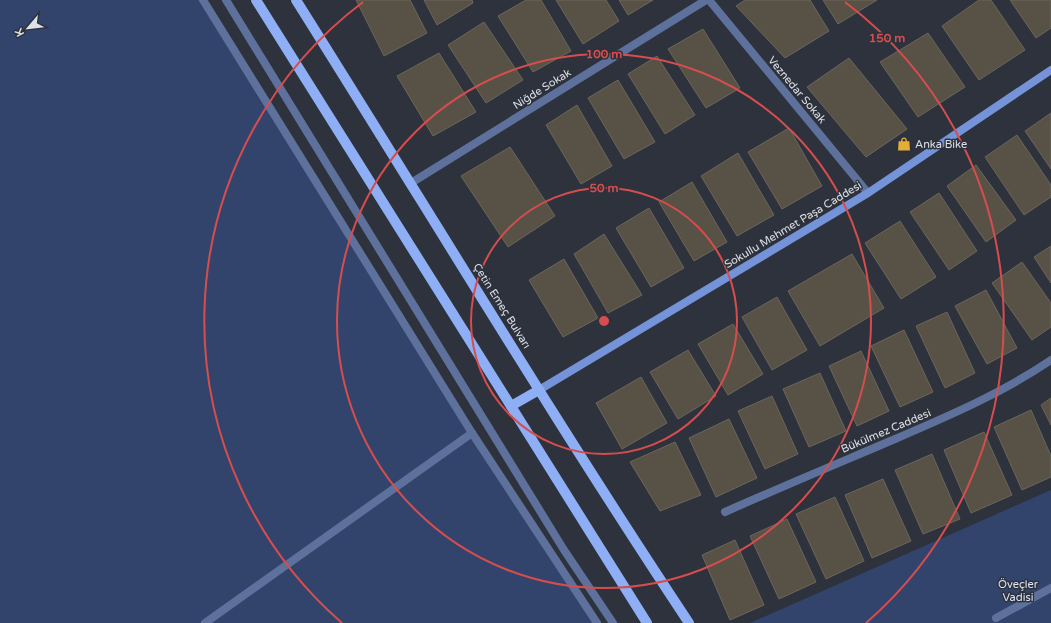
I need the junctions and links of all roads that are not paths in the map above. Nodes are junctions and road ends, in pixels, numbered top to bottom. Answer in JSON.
{"nodes":[{"id":1,"x":203,"y":0,"type":"edge"},
{"id":2,"x":226,"y":0,"type":"edge"},
{"id":3,"x":256,"y":0,"type":"edge"},
{"id":4,"x":296,"y":0,"type":"edge"},
{"id":5,"x":707,"y":0,"type":"edge"},
{"id":6,"x":1051,"y":70,"type":"edge"},
{"id":7,"x":411,"y":183,"type":"junction"},
{"id":8,"x":868,"y":193,"type":"junction"},
{"id":9,"x":1051,"y":360,"type":"edge"},
{"id":10,"x":539,"y":390,"type":"junction"},
{"id":11,"x":511,"y":406,"type":"junction"},
{"id":12,"x":472,"y":433,"type":"junction"},
{"id":13,"x":725,"y":512,"type":"dead end"},
{"id":14,"x":1051,"y":588,"type":"edge"},
{"id":15,"x":996,"y":618,"type":"dead end"},
{"id":16,"x":204,"y":623,"type":"edge"},
{"id":17,"x":597,"y":623,"type":"edge"},
{"id":18,"x":613,"y":623,"type":"edge"},
{"id":19,"x":647,"y":623,"type":"edge"},
{"id":20,"x":689,"y":623,"type":"edge"}],
"edges":[{"from":1,"to":12,"type":"street"},
{"from":2,"to":18,"type":"street"},
{"from":3,"to":11,"type":"main road"},
{"from":4,"to":7,"type":"main road","name":"Çetin Emeç Bulvarı"},
{"from":5,"to":7,"type":"street","name":"Niğde Sokak"},
{"from":5,"to":8,"type":"street","name":"Veznedar Sokak"},
{"from":6,"to":8,"type":"main road","name":"Sokullu Mehmet Paşa Caddesi"},
{"from":7,"to":10,"type":"main road","name":"Çetin Emeç Bulvarı"},
{"from":8,"to":10,"type":"main road","name":"Sokullu Mehmet Paşa Caddesi"},
{"from":9,"to":13,"type":"street","name":"Bükülmez Caddesi"},
{"from":10,"to":11,"type":"main road"},
{"from":10,"to":20,"type":"main road","name":"Çetin Emeç Bulvarı"},
{"from":11,"to":19,"type":"main road"},
{"from":12,"to":16,"type":"street"},
{"from":12,"to":17,"type":"street"},
{"from":14,"to":15,"type":"street"}]}
